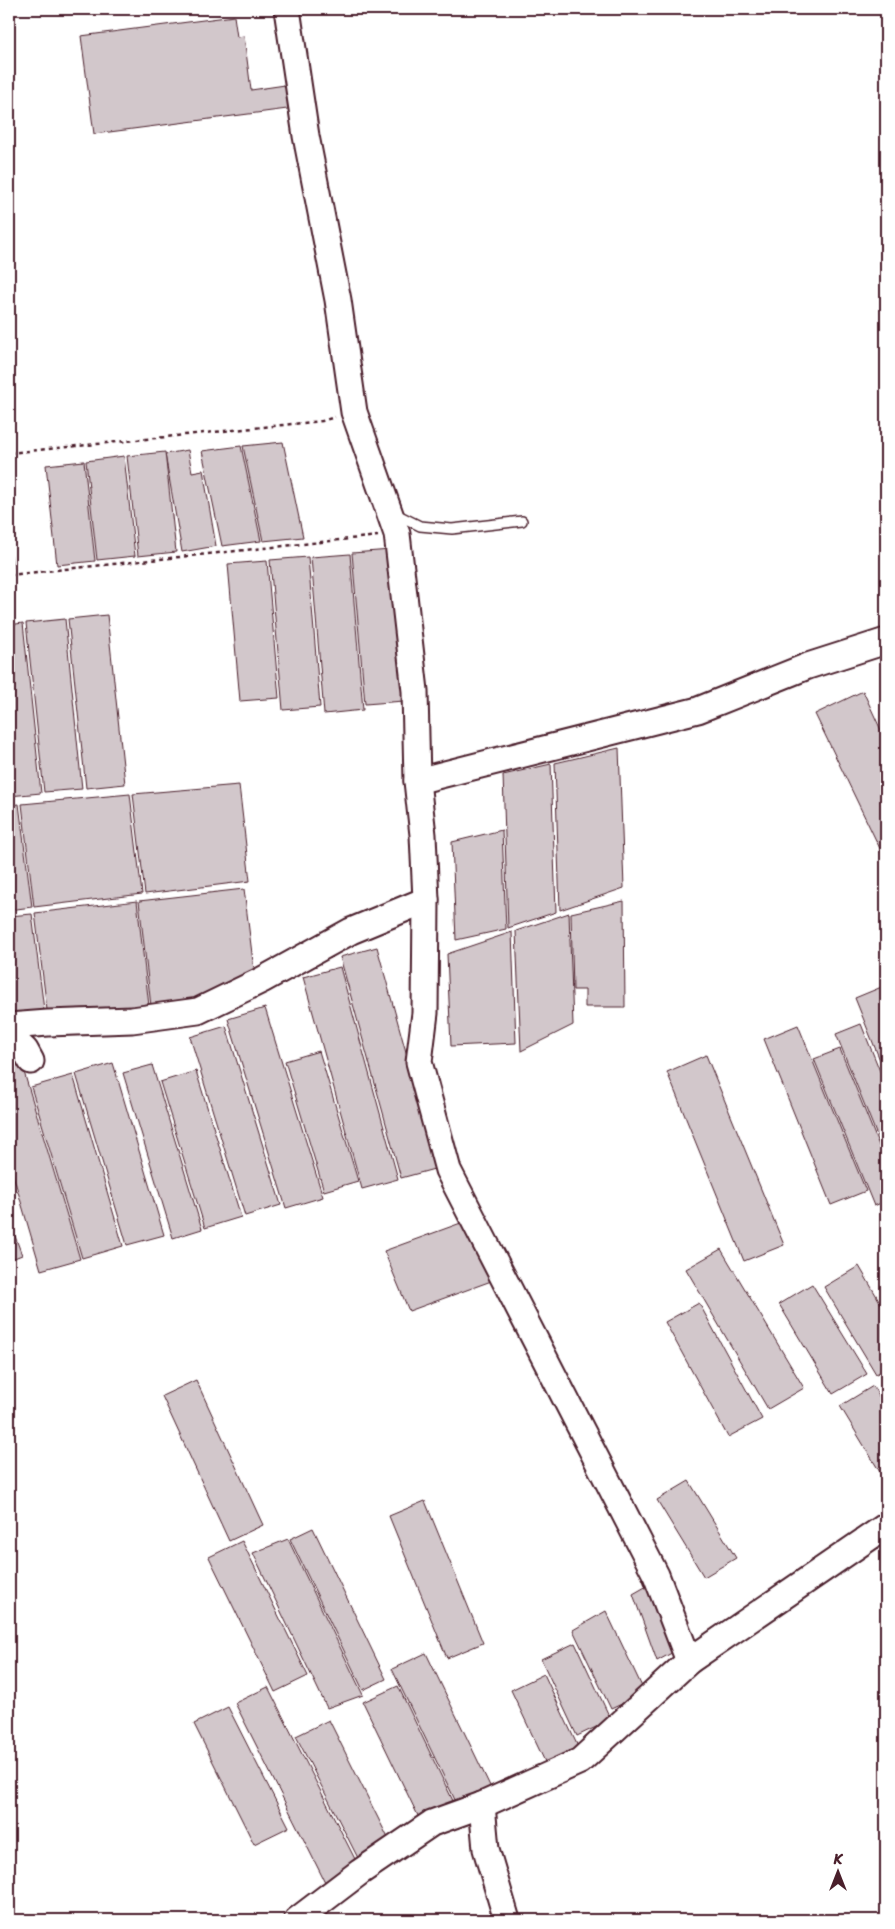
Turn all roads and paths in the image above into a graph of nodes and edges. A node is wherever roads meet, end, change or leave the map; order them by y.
1 (287, 9) edge
2 (354, 412) junction
3 (9, 453) edge
4 (390, 511) junction
5 (522, 521) dead end
6 (397, 534) junction
7 (9, 575) edge
8 (886, 640) edge
9 (417, 781) junction
10 (426, 900) junction
11 (9, 1026) edge
12 (9, 1035) edge
13 (31, 1061) dead end
14 (886, 1526) edge
15 (689, 1661) junction
16 (482, 1805) junction
17 (297, 1920) edge
18 (507, 1920) edge

1 - 2 street
2 - 3 path
2 - 4 street
4 - 5 lane
4 - 6 street
6 - 7 path
6 - 9 street
8 - 9 street
9 - 10 street
10 - 11 street
10 - 15 street
12 - 13 street
14 - 15 street
15 - 16 street
16 - 17 street
16 - 18 street

